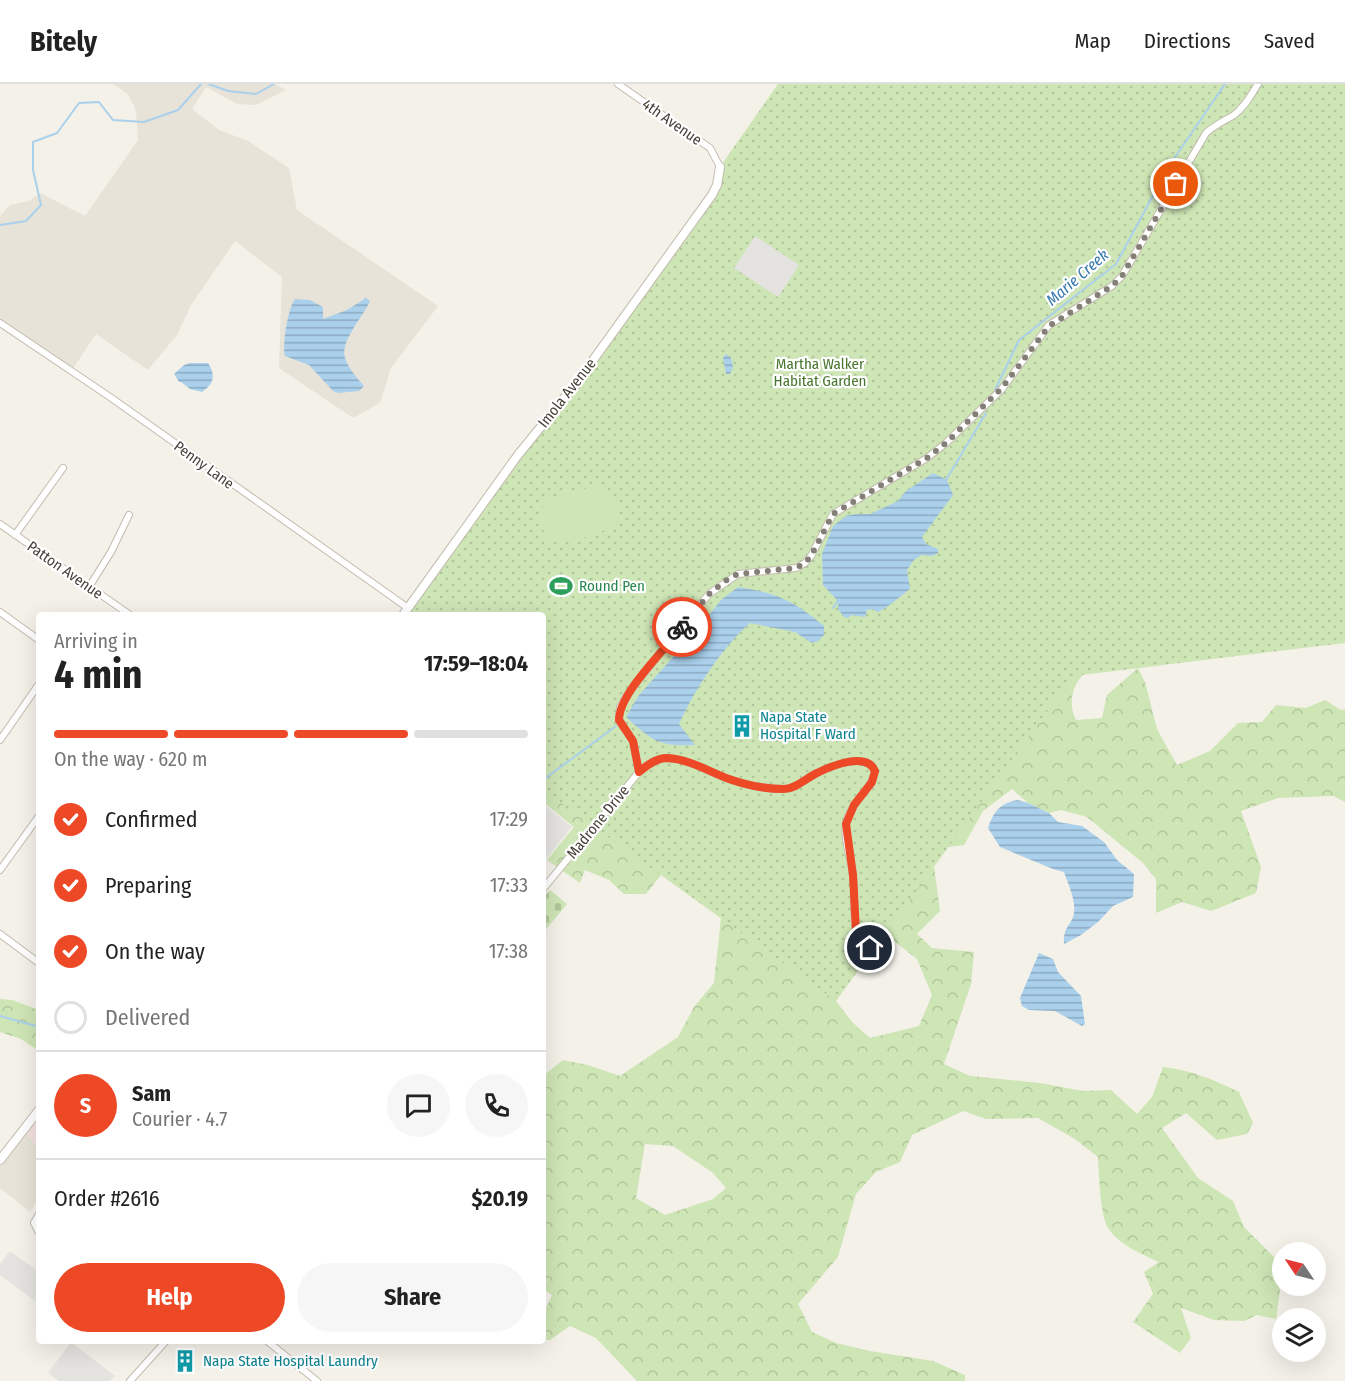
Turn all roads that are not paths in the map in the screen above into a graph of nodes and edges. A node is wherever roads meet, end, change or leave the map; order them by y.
1 (618, 84) edge
2 (1258, 84) edge
3 (720, 167) joint
4 (0, 323) edge
5 (63, 468) dead end
6 (129, 515) dead end
7 (0, 524) edge
8 (15, 535) junction
9 (89, 586) junction
10 (0, 612) edge
11 (126, 612) edge
12 (406, 612) edge
13 (36, 638) edge
14 (36, 688) edge
15 (0, 740) edge
16 (639, 772) junction
17 (36, 820) edge
18 (0, 870) edge
19 (546, 886) edge
20 (0, 934) edge
21 (870, 948) dead end
22 (36, 961) edge
23 (36, 1114) edge
24 (0, 1160) edge
25 (163, 1344) edge
26 (271, 1344) edge
27 (130, 1381) edge
28 (317, 1381) edge

1 - 3 street, 4th Avenue
2 - 16 street, Madrone Drive
3 - 12 street, Imola Avenue
4 - 12 street, Penny Lane
5 - 8 street
6 - 9 street
7 - 8 street, Patton Avenue
8 - 9 street, Patton Avenue
9 - 11 street, Patton Avenue
10 - 13 street
14 - 15 street
16 - 19 street, Madrone Drive
16 - 21 street
17 - 18 street
20 - 22 street
23 - 24 street
25 - 27 street
26 - 28 street

